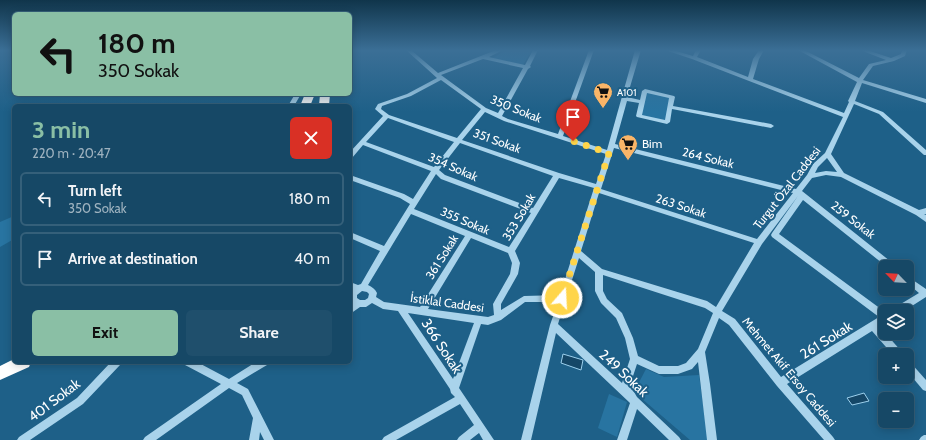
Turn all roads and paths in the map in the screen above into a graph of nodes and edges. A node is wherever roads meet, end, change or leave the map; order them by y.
1 (433, 71) edge
2 (451, 71) edge
3 (526, 71) edge
4 (584, 71) edge
5 (633, 71) edge
6 (727, 71) edge
7 (753, 71) edge
8 (840, 71) edge
9 (867, 71) edge
10 (439, 76) junction
11 (750, 79) junction
12 (860, 81) junction
13 (626, 99) junction
14 (851, 101) junction
15 (926, 101) edge
16 (642, 102) junction
17 (670, 107) junction
18 (484, 109) junction
19 (387, 116) junction
20 (499, 116) junction
21 (846, 116) junction
22 (770, 126) dead end
23 (560, 137) junction
24 (460, 140) junction
25 (363, 143) junction
26 (612, 145) junction
27 (609, 153) junction
28 (926, 153) edge
29 (352, 154) edge
30 (828, 154) junction
31 (435, 170) junction
32 (557, 175) junction
33 (842, 175) junction
34 (810, 176) junction
35 (352, 178) edge
36 (598, 188) junction
37 (800, 194) junction
38 (414, 203) junction
39 (411, 211) junction
40 (534, 211) junction
41 (926, 211) edge
42 (918, 213) junction
43 (926, 219) edge
44 (469, 235) junction
45 (352, 236) edge
46 (758, 242) junction
47 (385, 250) junction
48 (511, 251) junction
49 (578, 252) junction
50 (883, 260) edge
51 (599, 271) junction
52 (914, 284) edge
53 (352, 286) edge
54 (361, 288) junction
55 (926, 293) edge
56 (562, 298) junction
57 (372, 299) junction
58 (358, 304) junction
59 (908, 304) edge
60 (352, 308) edge
61 (400, 308) junction
62 (422, 311) junction
63 (717, 312) junction
64 (878, 313) edge
65 (498, 317) junction
66 (479, 320) junction
67 (878, 323) edge
68 (554, 325) junction
69 (873, 326) junction
70 (893, 348) edge
71 (701, 352) junction
72 (634, 359) junction
73 (20, 364) edge
74 (115, 364) edge
75 (192, 364) edge
76 (261, 364) edge
77 (914, 372) edge
78 (0, 373) edge
79 (780, 383) junction
80 (228, 384) junction
81 (926, 386) edge
82 (454, 390) junction
83 (460, 399) junction
84 (635, 402) junction
85 (258, 418) junction
86 (479, 426) junction
87 (22, 440) edge
88 (148, 440) edge
89 (254, 440) edge
90 (270, 440) edge
91 (387, 440) edge
92 (462, 440) edge
93 (489, 440) edge
94 (526, 440) edge
95 (622, 440) edge
96 (676, 440) edge
97 (712, 440) edge
98 (830, 440) edge

1 - 10 street, 350 Sokak
2 - 10 street
3 - 20 street
4 - 23 street
5 - 13 street
6 - 11 street
7 - 11 street
8 - 12 street
9 - 12 street, Turgut Özal Caddesi
10 - 18 street, 350 Sokak
10 - 19 street
11 - 21 street
12 - 14 street, Turgut Özal Caddesi
12 - 15 street
13 - 16 street
13 - 26 street
14 - 21 street, Turgut Özal Caddesi
14 - 28 street
16 - 17 street
16 - 17 street
17 - 22 street
18 - 20 street, 350 Sokak
18 - 24 street
19 - 24 street, 351 Sokak
19 - 25 street
20 - 23 street, 350 Sokak
21 - 30 street, Turgut Özal Caddesi
23 - 27 street, 350 Sokak
24 - 31 street
24 - 32 street, 351 Sokak
25 - 29 street
25 - 31 street, 354 Sokak
26 - 27 street
26 - 37 street, 264 Sokak
27 - 36 street
30 - 33 street
30 - 34 street, Turgut Özal Caddesi
31 - 38 street
31 - 40 street, 354 Sokak
32 - 36 street, 351 Sokak
32 - 40 street, 353 Sokak
33 - 34 street
33 - 42 street
34 - 37 street, Turgut Özal Caddesi
35 - 38 street
36 - 46 street, 263 Sokak
36 - 49 street
37 - 46 street, Turgut Özal Caddesi
37 - 50 street, 259 Sokak
37 - 64 street
38 - 39 street
39 - 44 street, 355 Sokak
39 - 47 street
40 - 48 street, 353 Sokak
41 - 42 street
42 - 43 street
44 - 48 street, 355 Sokak
44 - 62 street, 361 Sokak
45 - 47 street
46 - 63 street, Turgut Özal Caddesi
47 - 54 street
48 - 65 street, 353 Sokak
49 - 51 street, Mehmet Akif Ersoy Caddesi
49 - 56 street
51 - 63 street, Mehmet Akif Ersoy Caddesi
51 - 72 street
52 - 55 street
53 - 54 street
54 - 57 street
54 - 58 street
55 - 59 street
56 - 65 street, İstiklal Caddesi
56 - 68 street
57 - 58 street
57 - 61 street, İstiklal Caddesi
58 - 60 street
61 - 62 street, İstiklal Caddesi
61 - 82 street, 366 Sokak
62 - 66 street, İstiklal Caddesi
63 - 71 street, Turgut Özal Caddesi
63 - 79 street, Mehmet Akif Ersoy Caddesi
65 - 66 street, İstiklal Caddesi
66 - 82 street
67 - 69 street, 261 Sokak
68 - 84 street, 249 Sokak
68 - 94 street
69 - 70 street
69 - 79 street, 261 Sokak
71 - 72 street
71 - 97 street
72 - 84 street
73 - 78 highway
74 - 87 street, 401 Sokak
75 - 80 street
76 - 80 street
77 - 81 street
79 - 98 street, Mehmet Akif Ersoy Caddesi
80 - 85 street
80 - 88 street
82 - 83 street, 366 Sokak
83 - 86 street, 366 Sokak
83 - 91 street
84 - 95 street
84 - 96 street, 249 Sokak
85 - 89 street
85 - 90 street
86 - 92 street
86 - 93 street, 366 Sokak

